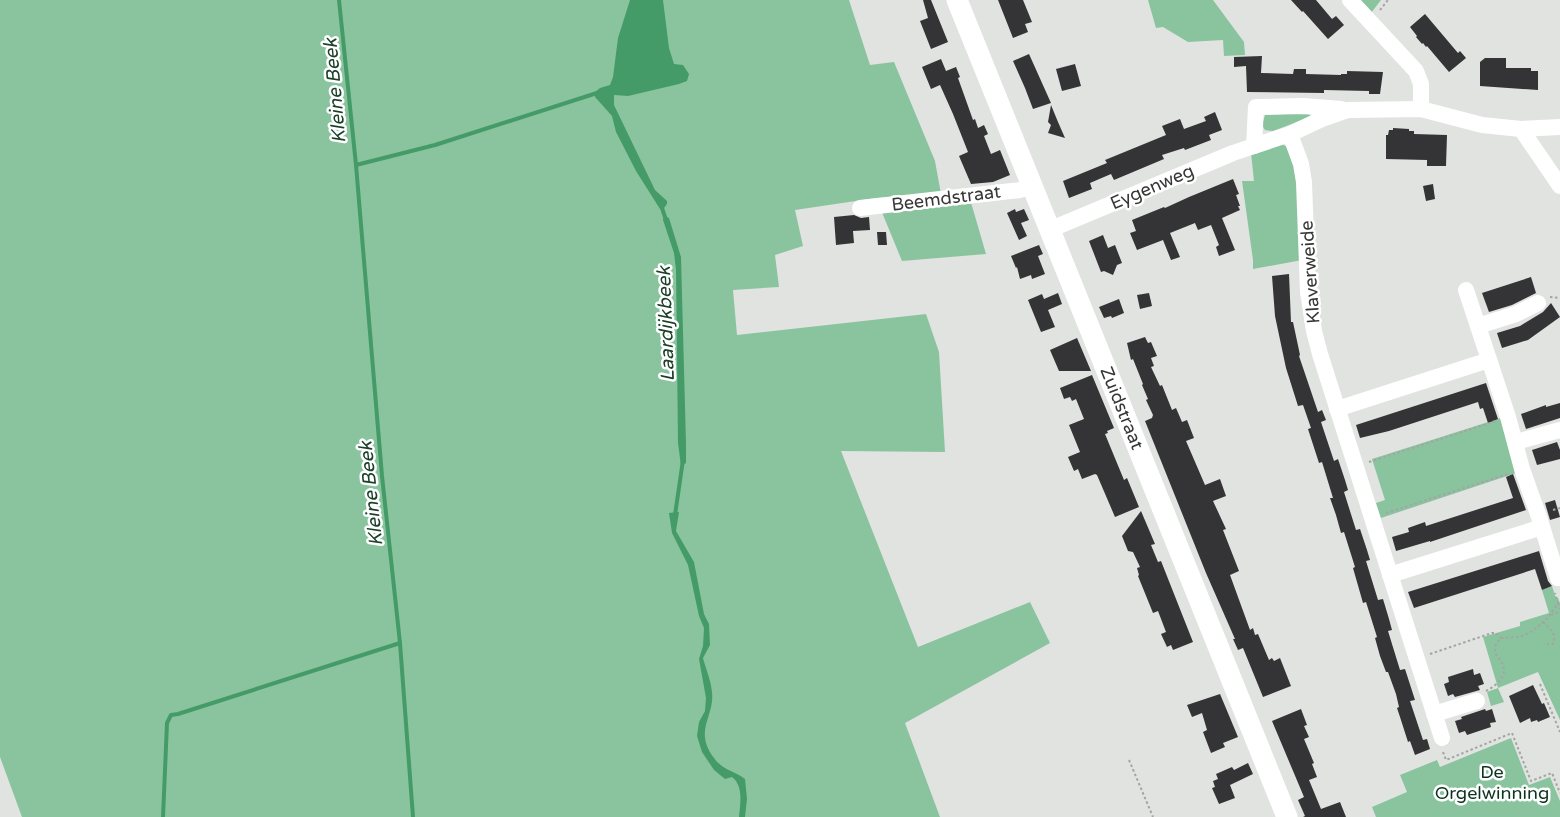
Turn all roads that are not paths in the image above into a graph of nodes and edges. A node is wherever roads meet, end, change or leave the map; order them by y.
1 (957, 0) edge
2 (1350, 0) edge
3 (1421, 109) junction
4 (1348, 110) junction
5 (1560, 127) edge
6 (1521, 129) junction
7 (1290, 134) junction
8 (1254, 146) junction
9 (1032, 186) junction
10 (1560, 186) edge
11 (860, 208) dead end
12 (1049, 230) junction
13 (1466, 290) dead end
14 (1538, 303) dead end
15 (1478, 326) junction
16 (1489, 360) junction
17 (1337, 410) junction
18 (1560, 430) edge
19 (1516, 442) junction
20 (1542, 527) junction
21 (1390, 575) junction
22 (1559, 578) edge
23 (1477, 700) road end
24 (1434, 714) junction
25 (1442, 738) road end
26 (1287, 817) edge

1 - 9 main road, Zuidstraat
2 - 3 street
3 - 4 street, Eygenweg
3 - 6 street, Eygenweg
4 - 7 street, Eygenweg
4 - 8 street, Eygenweg
5 - 6 street, Eygenweg
6 - 10 street
7 - 8 street, Eygenweg
7 - 17 street, Klaverweide
8 - 12 street, Eygenweg
9 - 11 street, Beemdstraat
9 - 12 main road, Zuidstraat
12 - 26 main road, Zuidstraat
13 - 15 street
14 - 15 street
15 - 16 street
16 - 17 street
16 - 19 street
17 - 21 street, Klaverweide
18 - 19 street
19 - 20 street
20 - 21 street
20 - 22 street
21 - 24 street, Klaverweide
23 - 24 street
24 - 25 street, Klaverweide

